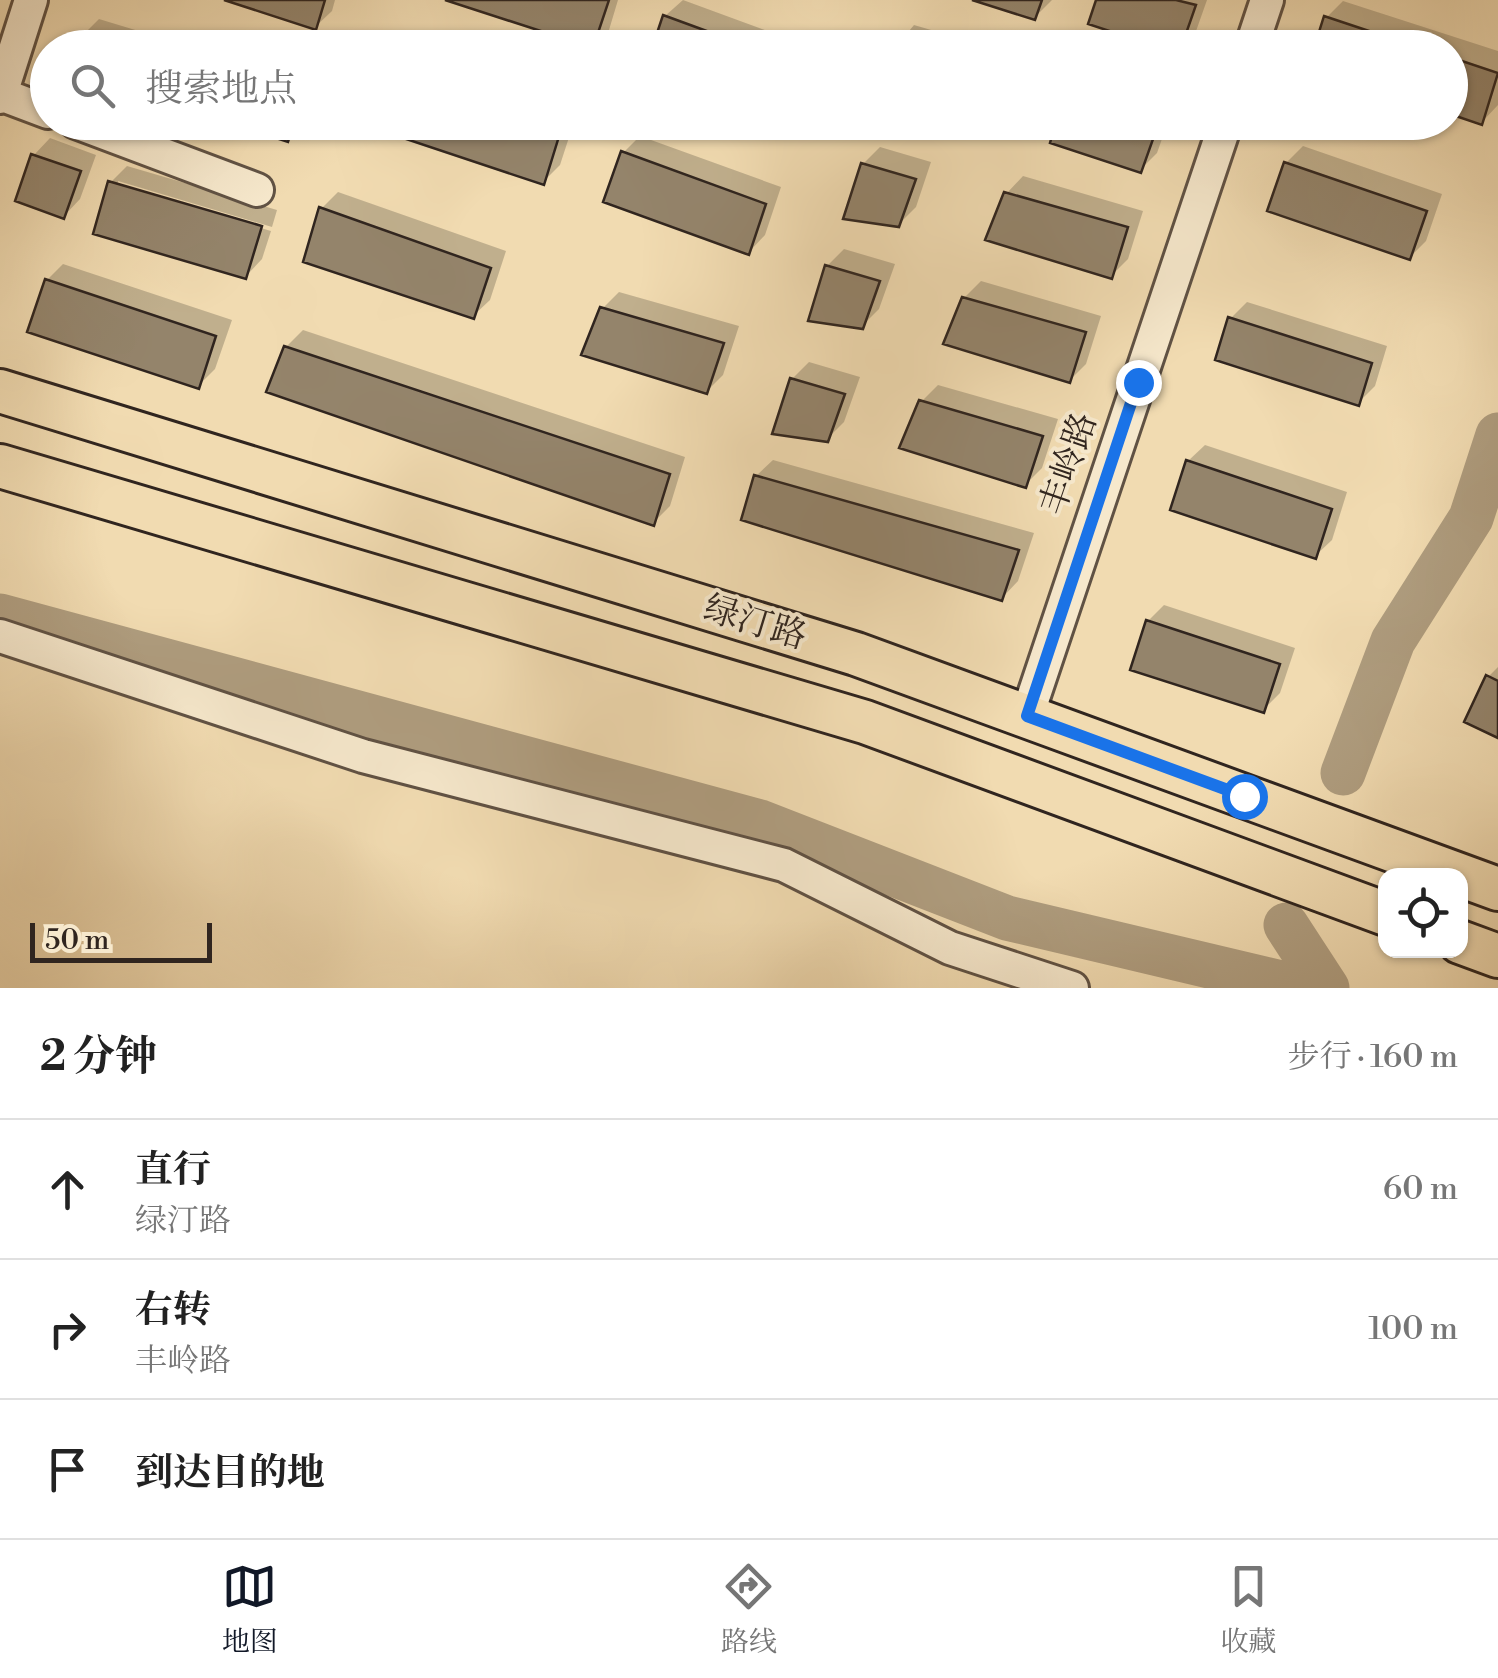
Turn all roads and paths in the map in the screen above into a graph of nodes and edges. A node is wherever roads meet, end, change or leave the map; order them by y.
1 (31, 0) edge
2 (1266, 0) edge
3 (1257, 30) edge
4 (0, 95) edge
5 (30, 106) edge
6 (124, 140) edge
7 (1220, 140) edge
8 (257, 190) dead end
9 (0, 391) edge
10 (0, 466) edge
11 (0, 636) edge
12 (1027, 716) junction
13 (1498, 889) edge
14 (1378, 911) edge
15 (1468, 945) edge
16 (1498, 956) edge
17 (1072, 988) edge

1 - 4 street
2 - 3 street
4 - 5 street
6 - 8 street
7 - 12 street, 丰岭路
9 - 12 main road, 绿汀路
10 - 14 main road, 绿汀路
11 - 17 street
12 - 13 main road, 绿汀路
15 - 16 main road

